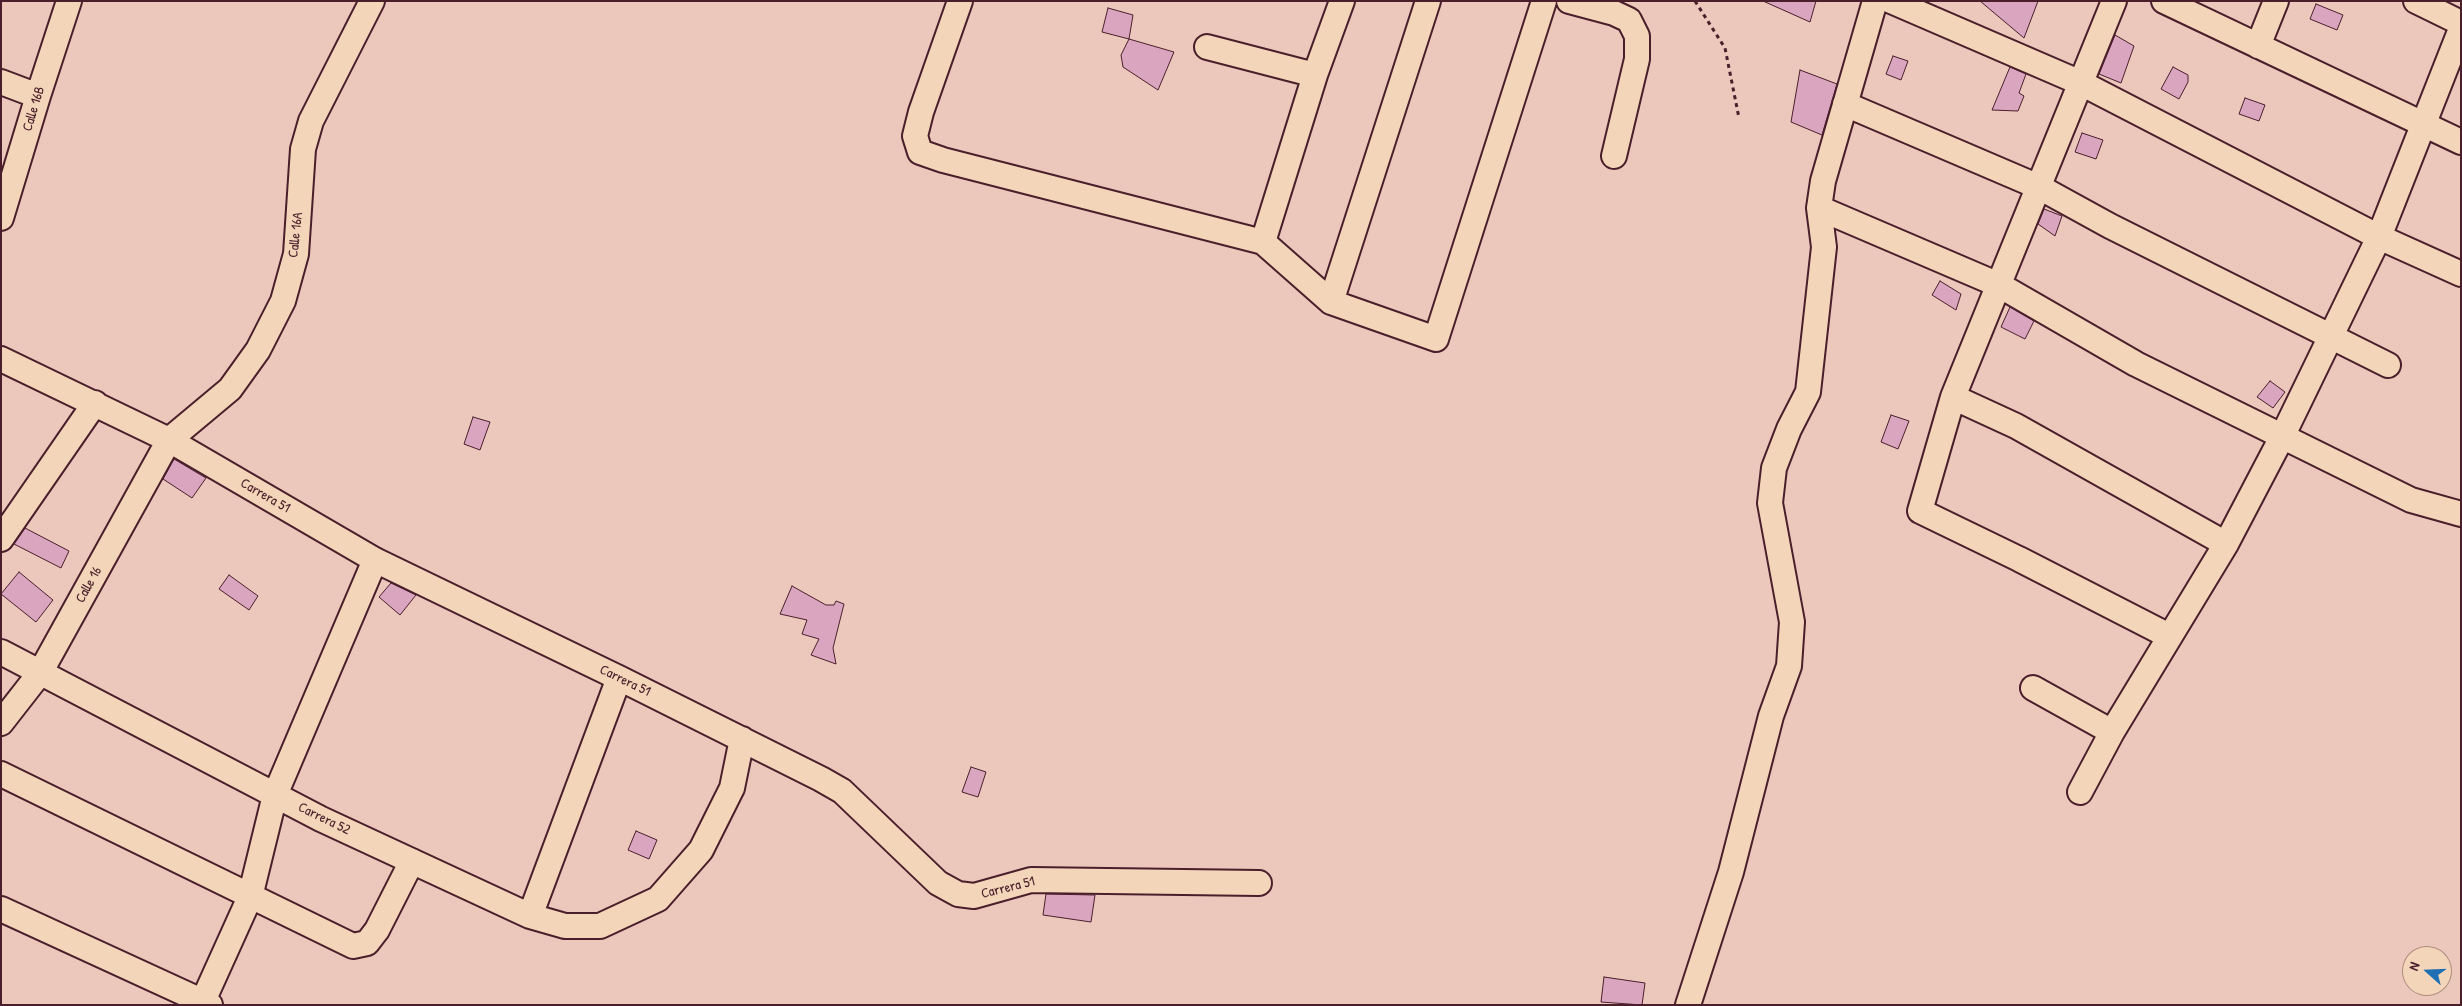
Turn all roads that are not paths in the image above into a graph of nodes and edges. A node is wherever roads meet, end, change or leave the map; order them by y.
1 (69, 1) edge
2 (372, 1) edge
3 (960, 1) edge
4 (1342, 1) edge
5 (1428, 1) edge
6 (1544, 1) edge
7 (1569, 1) edge
8 (1875, 1) edge
9 (1892, 1) edge
10 (2114, 1) edge
11 (2164, 1) edge
12 (2276, 1) edge
13 (2416, 1) edge
14 (2461, 23) edge
15 (2461, 29) edge
16 (2258, 46) junction
17 (1208, 47) dead end
18 (1315, 75) junction
19 (1, 82) edge
20 (2081, 83) junction
21 (38, 96) junction
22 (1845, 104) junction
23 (2423, 125) junction
24 (2461, 142) edge
25 (1614, 156) dead end
26 (2039, 187) junction
27 (1819, 208) junction
28 (1, 218) edge
29 (2379, 237) junction
30 (1263, 242) junction
31 (2461, 274) edge
32 (1999, 285) junction
33 (1331, 302) junction
34 (2331, 338) junction
35 (1, 359) edge
36 (2388, 365) dead end
37 (1953, 397) junction
38 (95, 403) junction
39 (2282, 437) junction
40 (169, 440) junction
41 (2461, 514) edge
42 (1, 539) edge
43 (2226, 544) junction
44 (375, 560) junction
45 (2170, 636) junction
46 (1, 652) edge
47 (40, 673) junction
48 (619, 678) junction
49 (2033, 688) dead end
50 (1, 723) edge
51 (2112, 732) junction
52 (742, 739) junction
53 (1, 774) edge
54 (2080, 792) dead end
55 (275, 795) junction
56 (412, 861) junction
57 (1259, 883) dead end
58 (250, 896) junction
59 (1, 909) edge
60 (530, 916) junction
61 (206, 1003) edge
62 (1688, 1005) edge

1 - 21 street, Calle 16B
2 - 40 street, Calle 16A
3 - 30 street
4 - 18 street
5 - 33 street
6 - 33 street
7 - 25 street
8 - 22 street
9 - 20 street
10 - 20 street
11 - 16 street
12 - 16 street
13 - 14 street
15 - 23 street
16 - 23 street
17 - 18 street
18 - 30 street
19 - 21 street
20 - 26 street
20 - 29 street
21 - 28 street, Calle 16B
22 - 26 street
22 - 27 street
23 - 24 street
23 - 29 street
26 - 32 street
26 - 34 street
27 - 32 street
27 - 62 street
29 - 31 street
29 - 34 street
30 - 33 street
32 - 37 street
32 - 39 street
34 - 36 street
34 - 39 street
35 - 38 street, Carrera 51
37 - 43 street
37 - 45 street
38 - 40 street, Carrera 51
38 - 42 street
39 - 41 street
39 - 43 street
40 - 44 street, Carrera 51
40 - 47 street, Calle 16
43 - 45 street
44 - 48 street, Carrera 51
44 - 55 street
45 - 51 street
46 - 47 street, Carrera 52
47 - 50 street, Calle 16
47 - 55 street, Carrera 52
48 - 52 street, Carrera 51
48 - 60 street
49 - 51 street
51 - 54 street
52 - 57 street, Carrera 51
52 - 60 street, Carrera 52
53 - 58 street
55 - 56 street, Carrera 52
55 - 58 street
56 - 58 street
56 - 60 street, Carrera 52
58 - 61 street
59 - 61 street

